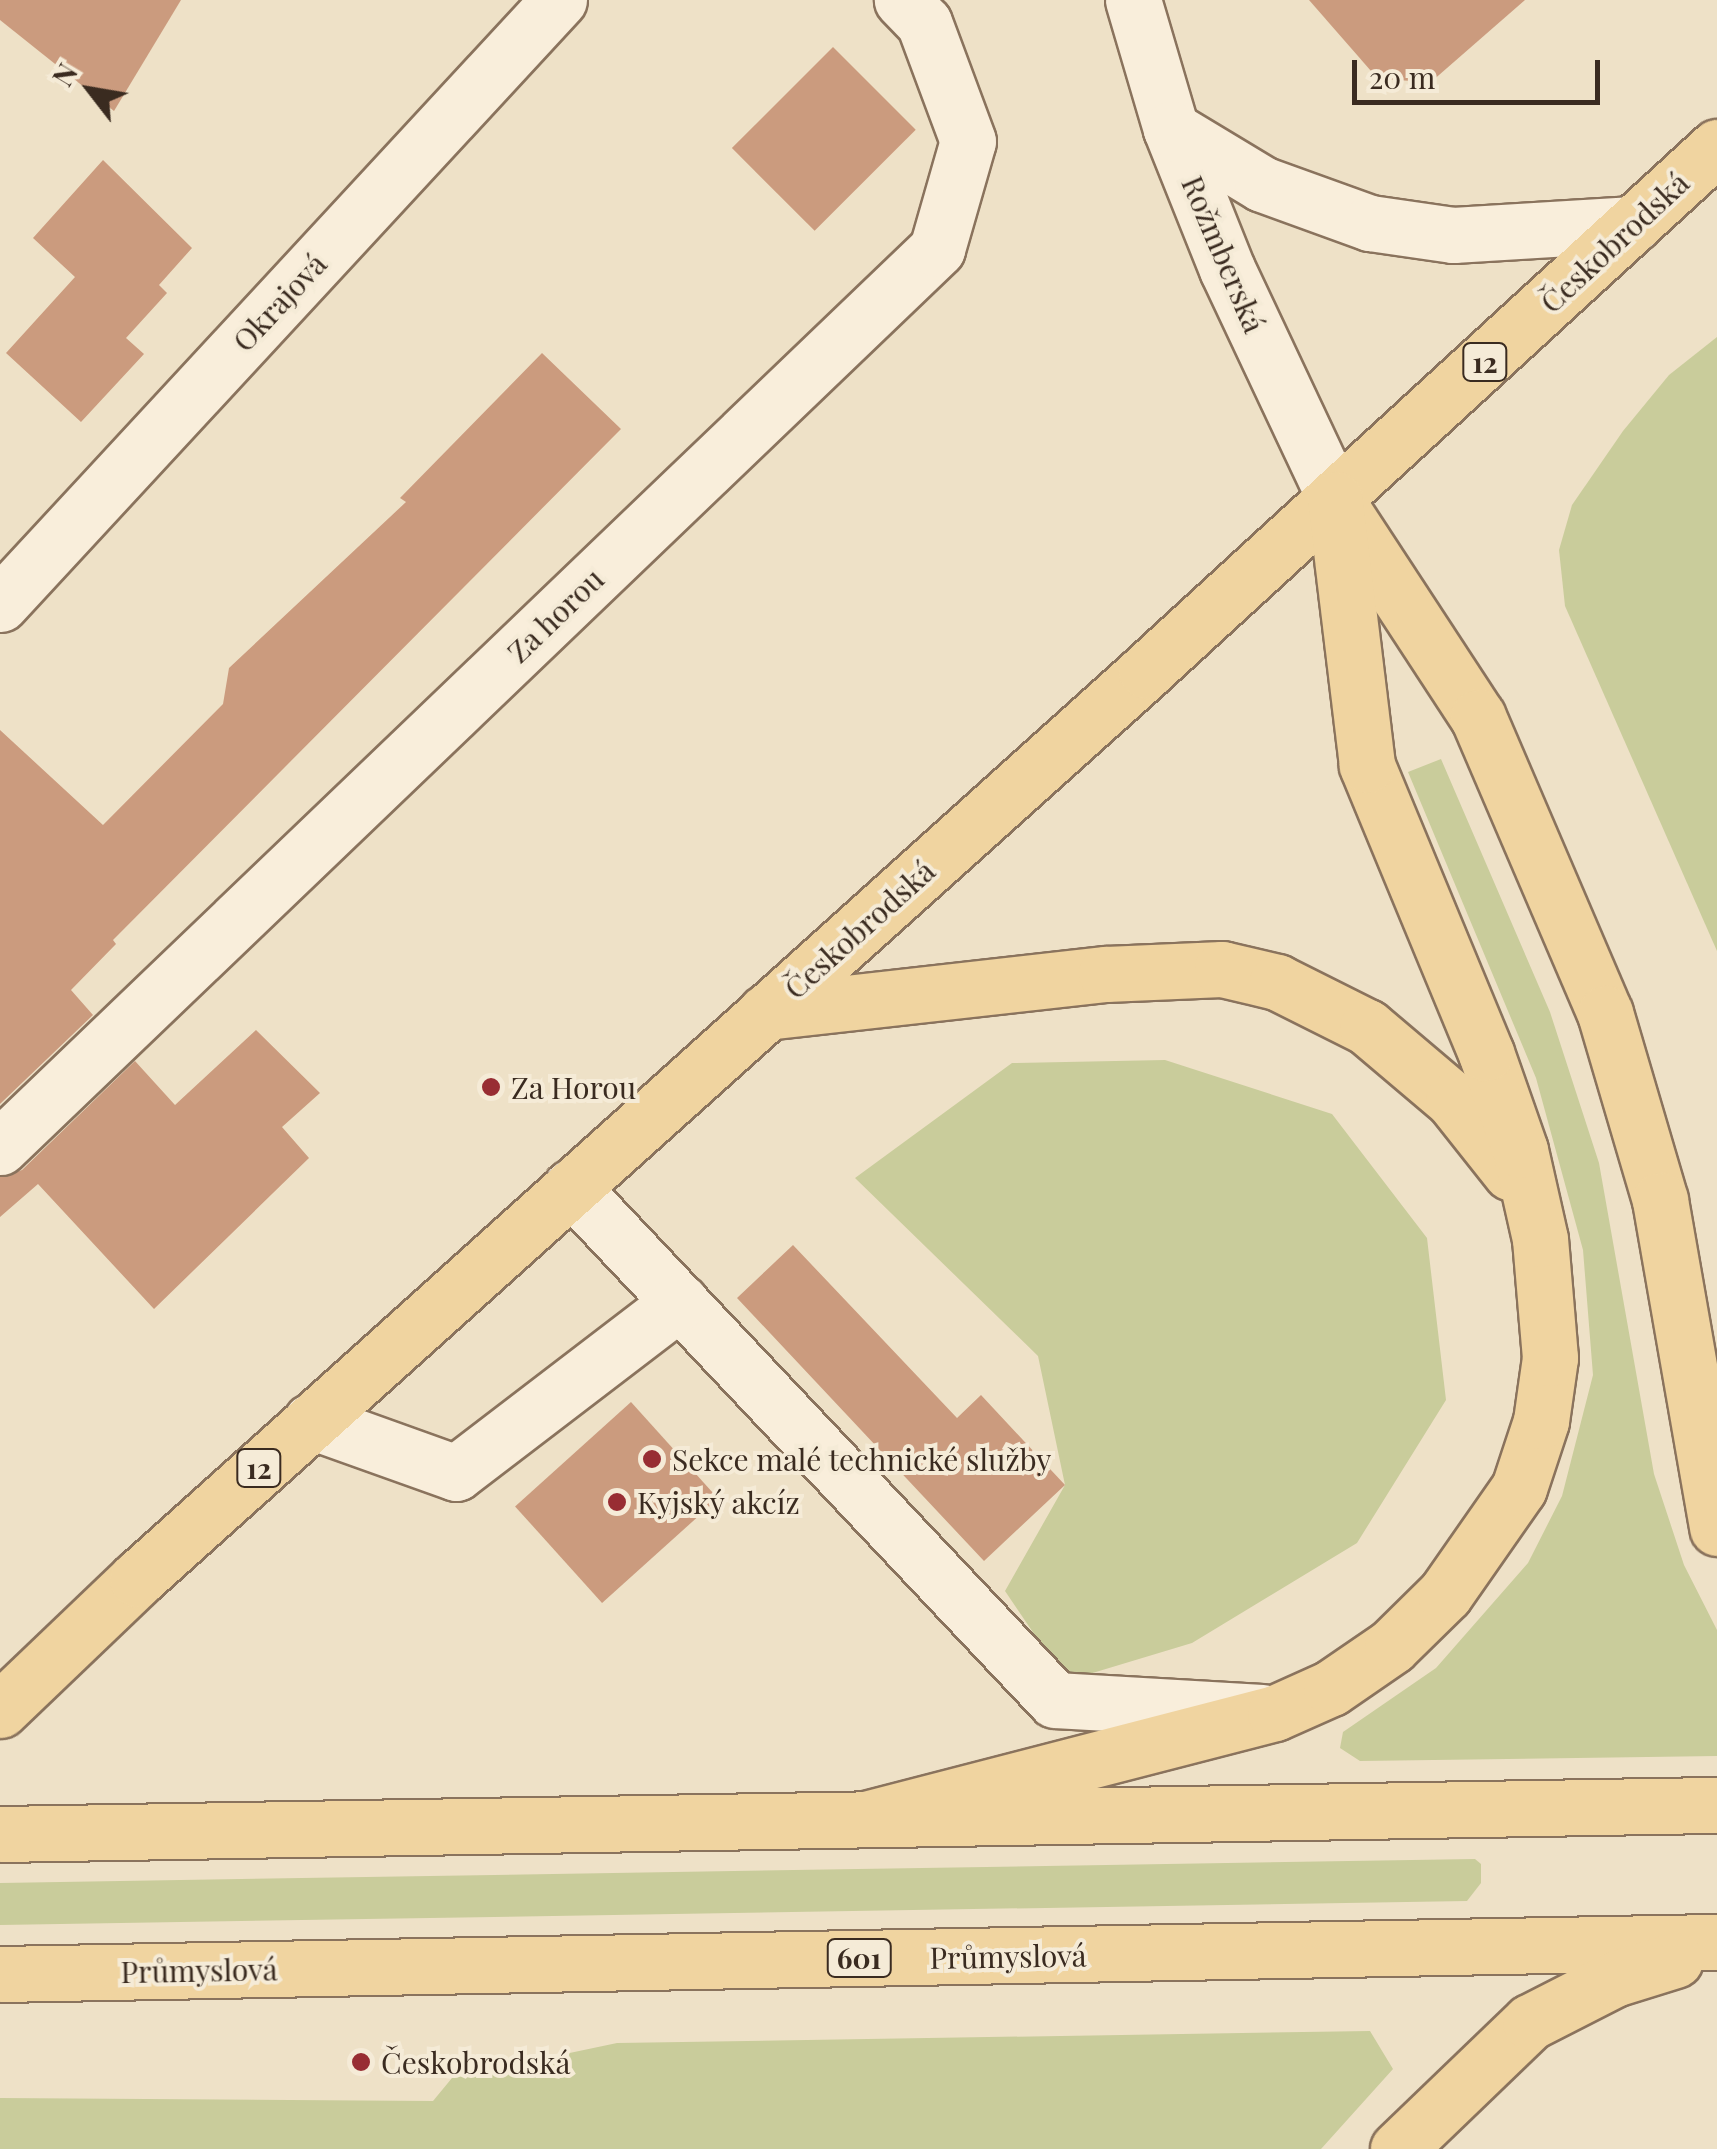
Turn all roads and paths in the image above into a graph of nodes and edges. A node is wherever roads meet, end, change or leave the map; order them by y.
1 (559, 0) edge
2 (1133, 0) edge
3 (913, 12) edge
4 (1171, 128) junction
5 (1717, 146) edge
6 (1634, 224) junction
7 (1336, 499) junction
8 (0, 604) edge
9 (766, 1012) junction
10 (0, 1146) edge
11 (572, 1188) junction
12 (1540, 1240) junction
13 (680, 1302) junction
14 (311, 1421) junction
15 (1717, 1528) edge
16 (0, 1710) edge
17 (1275, 1713) junction
18 (1717, 1805) edge
19 (869, 1818) junction
20 (0, 1834) edge
21 (1717, 1942) edge
22 (1717, 1952) edge
23 (0, 1974) edge
24 (1398, 2149) edge

1 - 8 street, Okrajová
2 - 4 street, Rožmberská
3 - 10 street, Za horou
4 - 6 street
4 - 7 street, Rožmberská
5 - 6 main road, Českobrodská / 12
6 - 7 main road, Českobrodská / 12
7 - 9 main road, Českobrodská / 12
7 - 12 main road
7 - 15 main road
9 - 11 main road, Českobrodská / 12
9 - 12 main road
11 - 13 street
11 - 14 main road, Českobrodská / 12
12 - 17 main road
13 - 14 street
13 - 17 street
14 - 16 main road, Českobrodská / 12
17 - 19 main road
18 - 19 main road
19 - 20 main road
21 - 23 main road, Průmyslová / 601
22 - 24 main road

